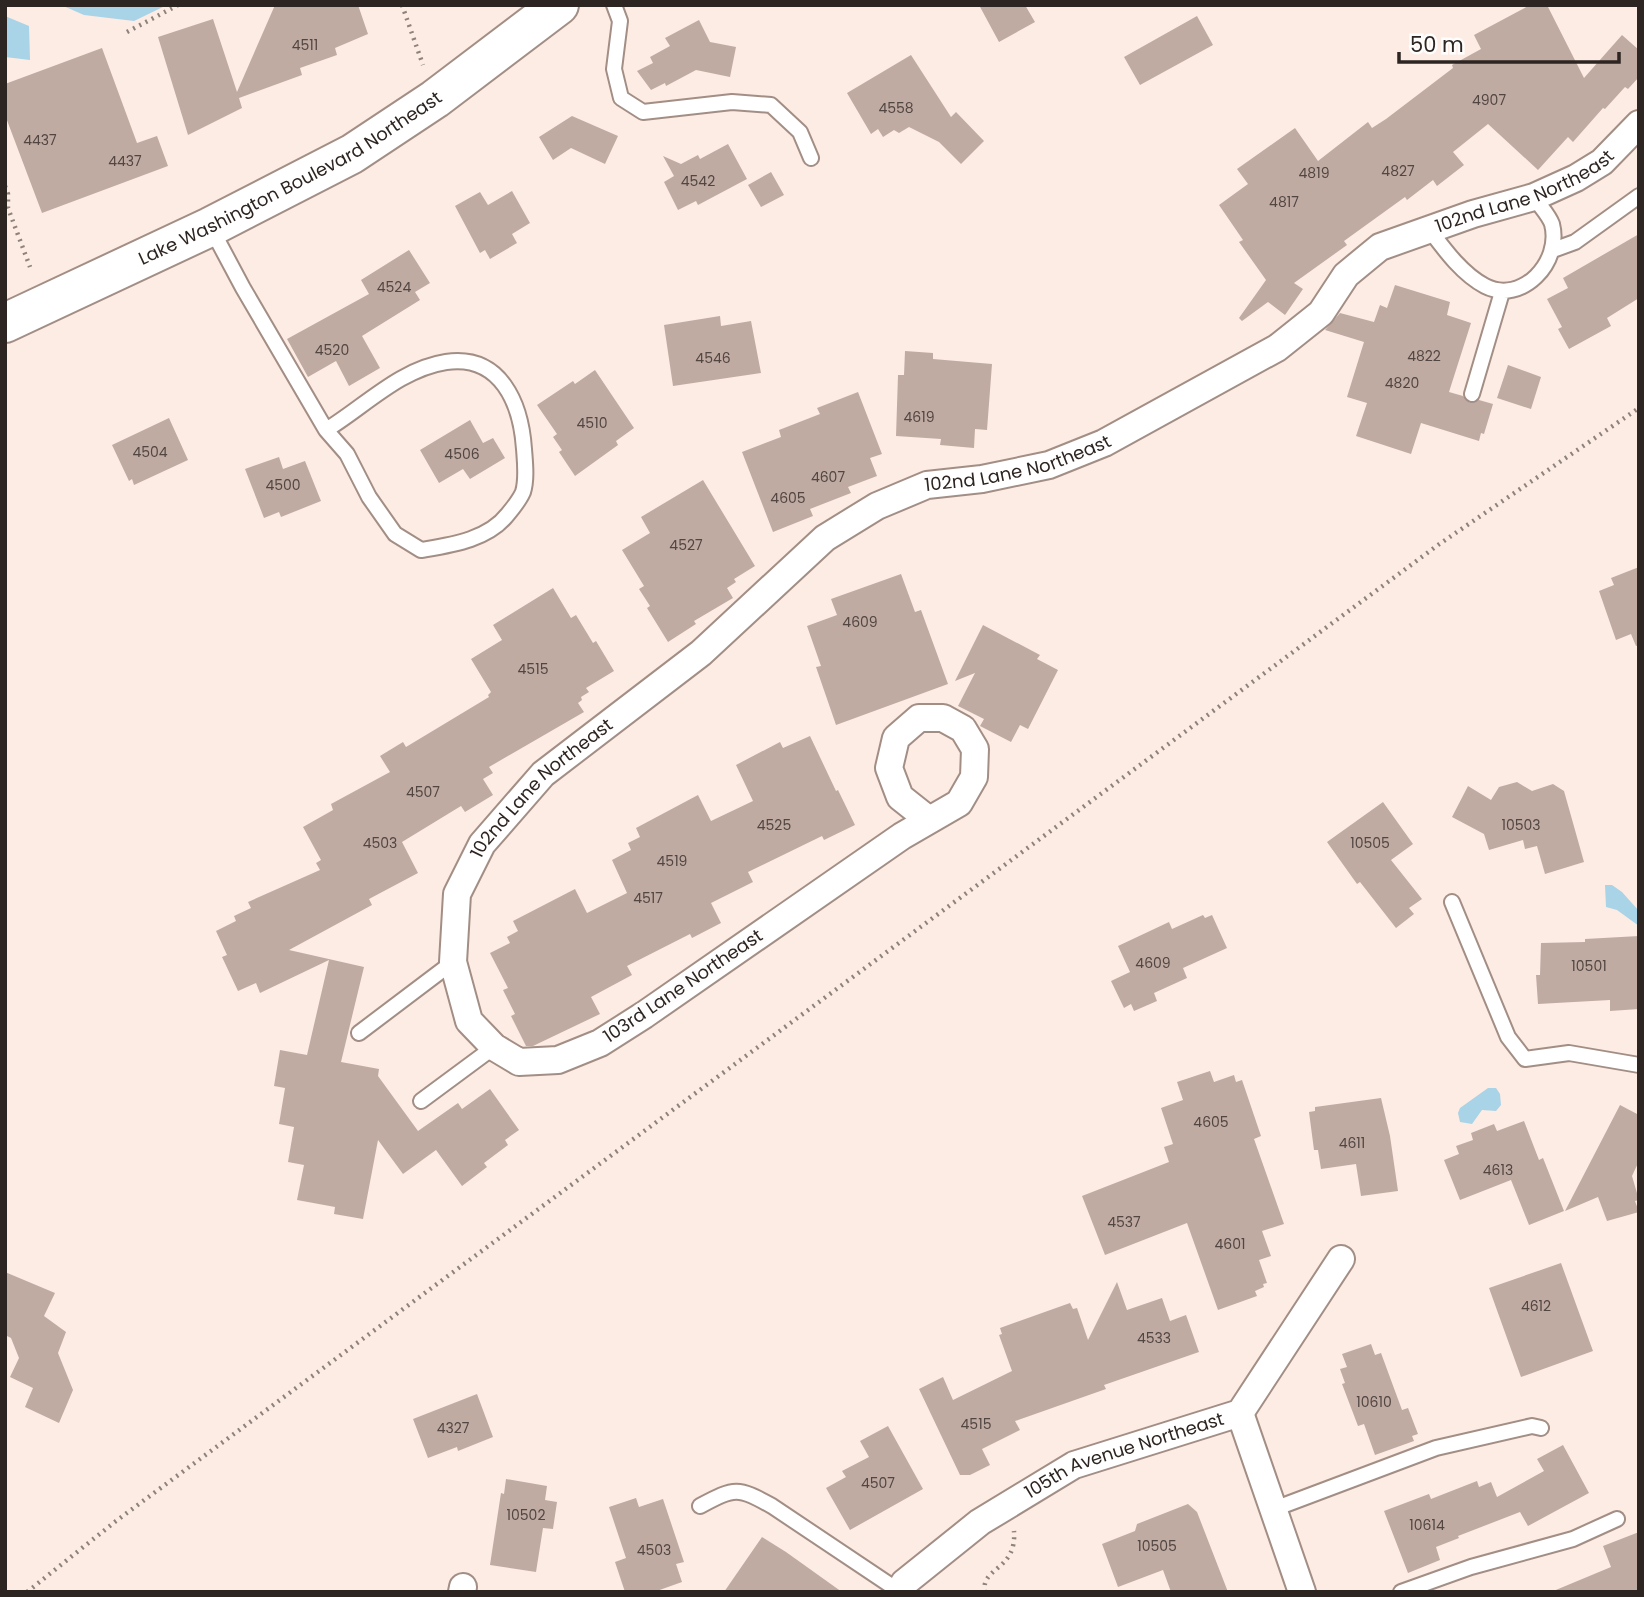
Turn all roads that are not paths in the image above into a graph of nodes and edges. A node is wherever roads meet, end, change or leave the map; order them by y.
1 (559, 5) edge
2 (614, 5) edge
3 (1639, 124) edge
4 (811, 158) dead end
5 (1639, 196) edge
6 (1534, 197) junction
7 (210, 227) junction
8 (1429, 229) junction
9 (1553, 250) junction
10 (1502, 292) junction
11 (5, 323) edge
12 (1472, 394) dead end
13 (326, 430) junction
14 (929, 820) dead end
15 (457, 894) joint
16 (1452, 902) dead end
17 (453, 962) junction
18 (359, 1032) dead end
19 (494, 1048) junction
20 (1639, 1065) edge
21 (421, 1101) dead end
22 (1340, 1259) dead end
23 (1240, 1413) junction
24 (1541, 1428) dead end
25 (700, 1506) dead end
26 (1274, 1509) junction
27 (1617, 1519) dead end
28 (899, 1591) edge
29 (1302, 1592) edge
30 (1401, 1592) edge

1 - 7 main road, Lake Washington Boulevard Northeast
2 - 4 lane
3 - 6 street, 102nd Lane Northeast
5 - 9 lane
6 - 8 street, 102nd Lane Northeast
6 - 9 lane
7 - 11 main road, Lake Washington Boulevard Northeast
7 - 13 lane
8 - 10 lane
8 - 15 street, 102nd Lane Northeast
9 - 10 lane
10 - 12 lane
13 - 13 lane
14 - 19 street, 103rd Lane Northeast
15 - 17 street, 103rd Lane Northeast
16 - 20 lane
17 - 18 lane
17 - 19 street, 103rd Lane Northeast
19 - 21 lane
22 - 23 street, 105th Avenue Northeast
23 - 26 street
23 - 28 street, 105th Avenue Northeast
24 - 26 lane
25 - 28 lane
26 - 29 street
27 - 30 lane

